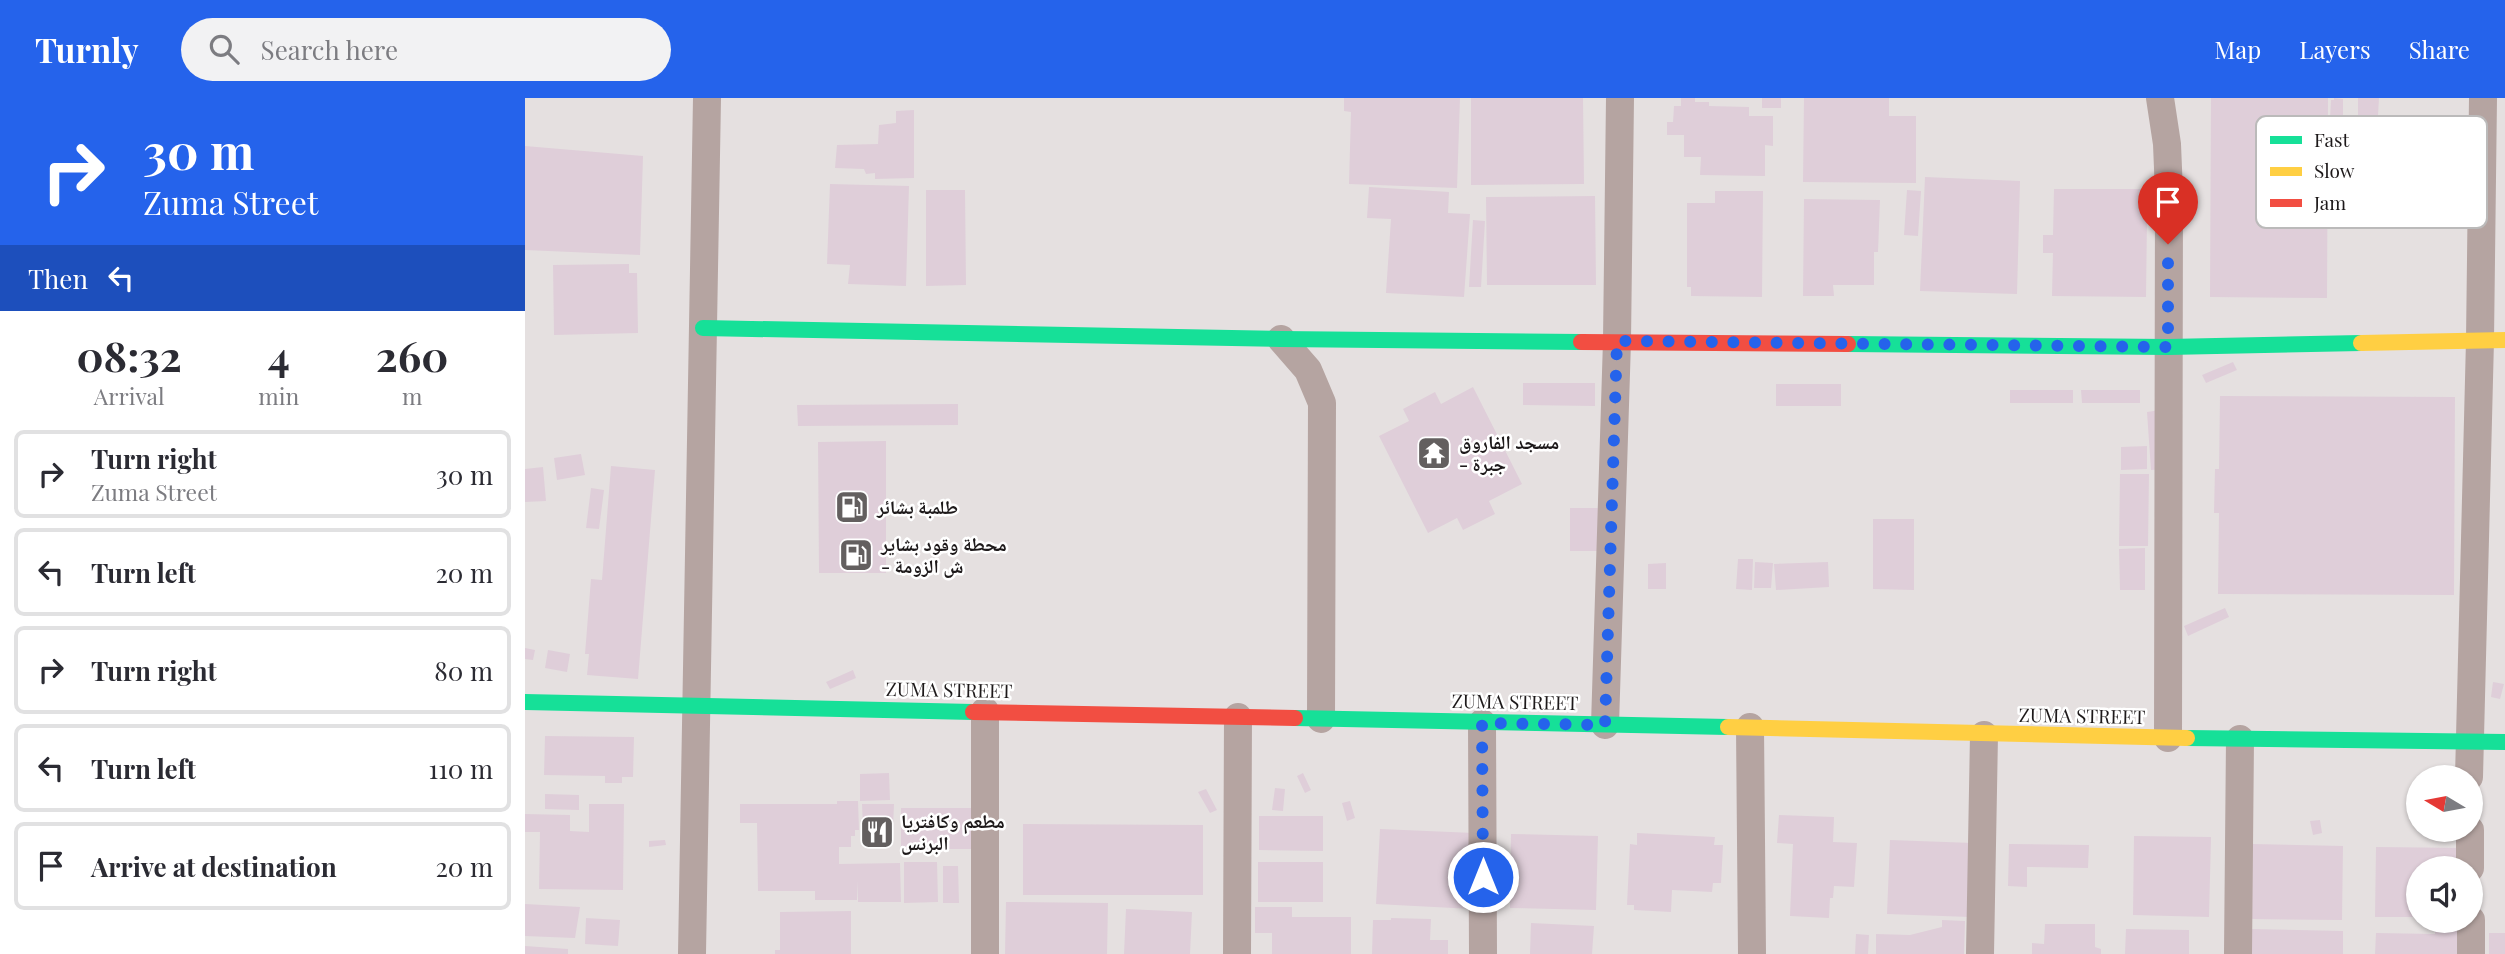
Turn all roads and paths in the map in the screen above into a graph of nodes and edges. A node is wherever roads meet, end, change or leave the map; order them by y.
1 (707, 98) edge
2 (1620, 98) edge
3 (2159, 98) edge
4 (2483, 98) edge
5 (2484, 116) edge
6 (2487, 195) edge
7 (703, 328) junction
8 (1281, 339) junction
9 (2493, 340) edge
10 (1617, 341) junction
11 (2168, 347) junction
12 (525, 702) edge
13 (697, 706) junction
14 (985, 711) junction
15 (1238, 717) junction
16 (1321, 719) junction
17 (1482, 723) junction
18 (1605, 725) junction
19 (1750, 727) junction
20 (1985, 735) junction
21 (2168, 738) junction
22 (2240, 740) junction
23 (2469, 742) junction
24 (2505, 742) edge
25 (2469, 765) edge
26 (2471, 933) edge
27 (692, 954) edge
28 (985, 954) edge
29 (1237, 954) edge
30 (1483, 954) edge
31 (1752, 954) edge
32 (1980, 954) edge
33 (2238, 954) edge
34 (2471, 954) edge

1 - 7 street
2 - 10 street
3 - 11 street
4 - 5 street
6 - 9 street
7 - 8 street
7 - 13 street
8 - 10 street
8 - 16 street
9 - 11 street
9 - 23 street
10 - 11 street
10 - 18 street
11 - 21 street
12 - 13 street, ZUMA STREET
13 - 14 street, ZUMA STREET
13 - 27 street
14 - 15 street, ZUMA STREET
14 - 28 street
15 - 16 street, ZUMA STREET
15 - 29 street
16 - 17 street, ZUMA STREET
17 - 18 street, ZUMA STREET
17 - 30 street
18 - 19 street, ZUMA STREET
19 - 20 street, ZUMA STREET
19 - 31 street
20 - 21 street, ZUMA STREET
20 - 32 street
21 - 22 street, ZUMA STREET
22 - 23 street, ZUMA STREET
22 - 33 street
23 - 24 street, ZUMA STREET
23 - 25 street
26 - 34 street

